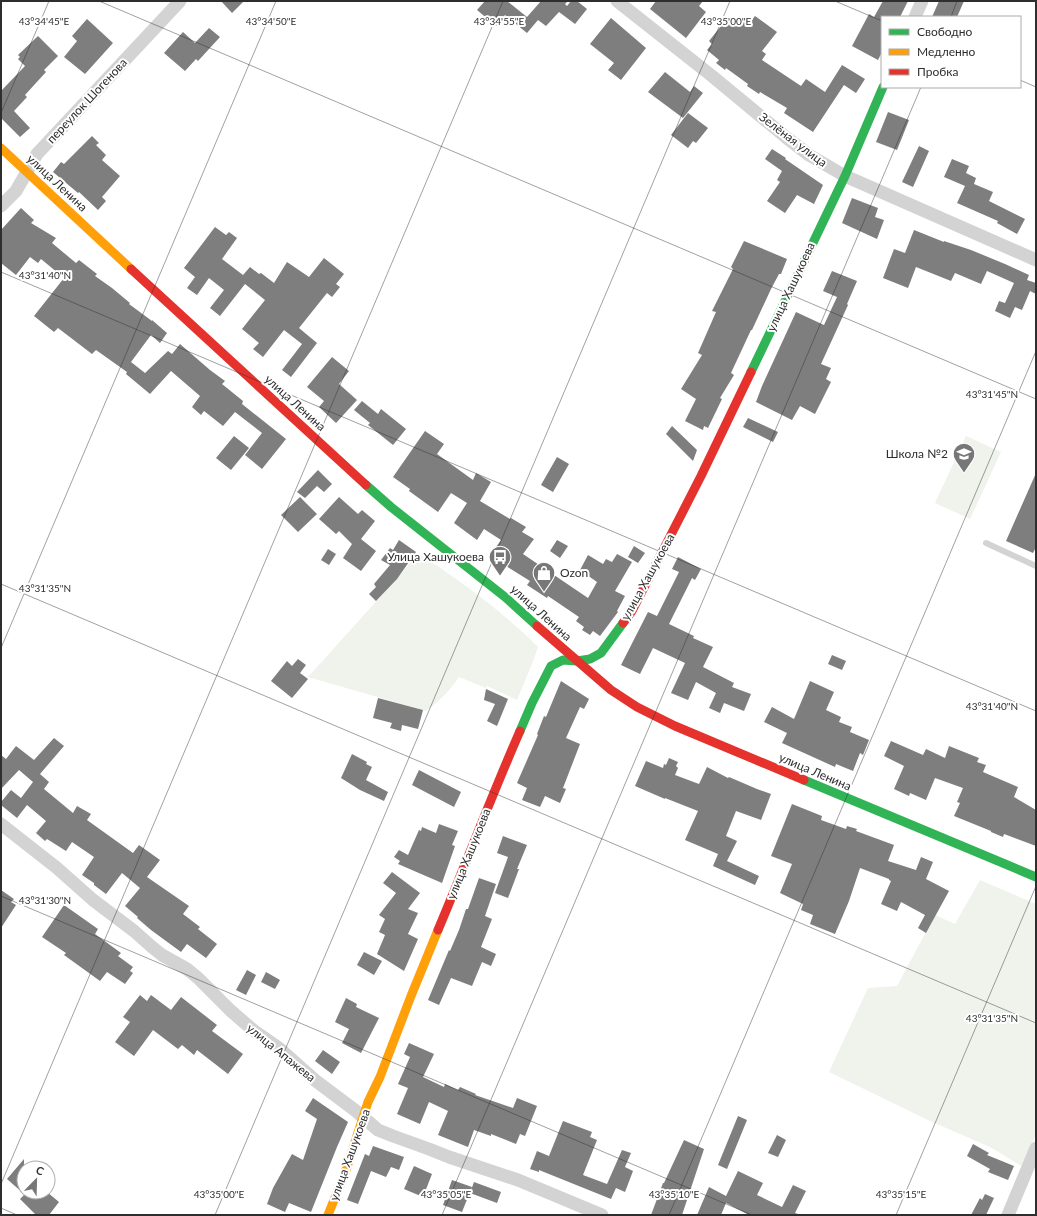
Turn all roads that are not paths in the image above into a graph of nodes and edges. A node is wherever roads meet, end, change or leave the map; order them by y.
1 (180, 1) edge
2 (616, 1) edge
3 (922, 1) edge
4 (915, 16) edge
5 (883, 88) edge
6 (1, 148) edge
7 (27, 172) junction
8 (845, 176) junction
9 (1, 206) edge
10 (1036, 260) edge
11 (986, 543) dead end
12 (1036, 566) edge
13 (577, 661) junction
14 (1, 824) edge
15 (1036, 877) edge
16 (364, 1118) junction
17 (1036, 1148) edge
18 (328, 1215) edge
19 (602, 1215) edge
20 (1008, 1215) edge

1 - 7 street, переулок Шогенова
2 - 8 street, Зелёная улица
3 - 4 street
5 - 8 street, улица Хашукоева
6 - 7 street, улица Ленина
7 - 9 street, переулок Шогенова
7 - 13 street, улица Ленина
8 - 10 street, Зелёная улица
8 - 13 street, улица Хашукоева
11 - 12 lane
13 - 15 street, улица Ленина
13 - 16 street, улица Хашукоева
14 - 16 street, улица Апажева
16 - 18 street, улица Хашукоева
16 - 19 street, улица Апажева
17 - 20 street

